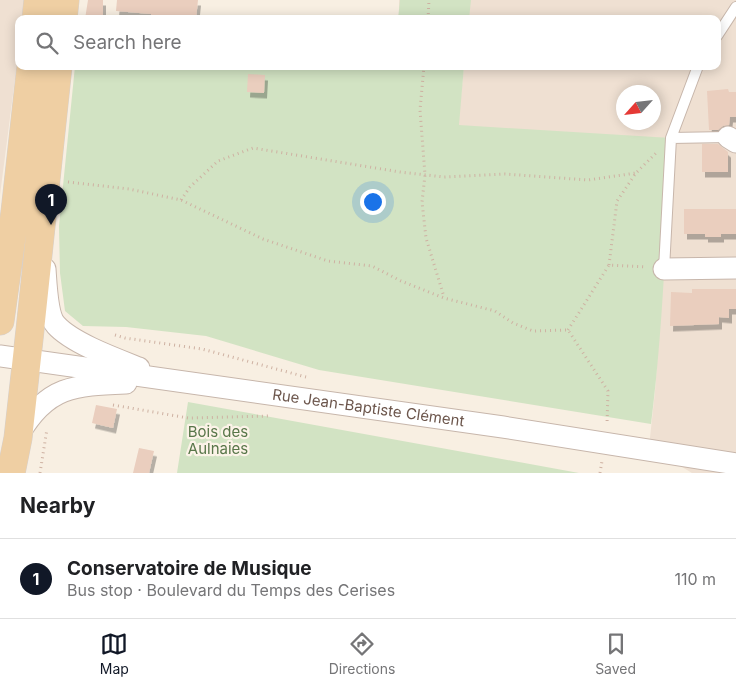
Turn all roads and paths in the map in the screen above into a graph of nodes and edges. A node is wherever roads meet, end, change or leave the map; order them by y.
1 (38, 0) edge
2 (65, 0) edge
3 (429, 0) edge
4 (736, 7) edge
5 (36, 15) edge
6 (63, 15) edge
7 (428, 15) edge
8 (721, 30) edge
9 (30, 70) edge
10 (58, 70) edge
11 (424, 70) edge
12 (696, 70) edge
13 (671, 138) junction
14 (732, 139) edge
15 (636, 173) junction
16 (425, 175) junction
17 (60, 182) dead end
18 (181, 200) junction
19 (41, 222) junction
20 (609, 265) junction
21 (736, 268) edge
22 (664, 269) junction
23 (2, 290) edge
24 (444, 298) junction
25 (0, 321) edge
26 (568, 330) junction
27 (108, 333) dead end
28 (0, 356) edge
29 (26, 359) junction
30 (307, 378) dead end
31 (174, 381) junction
32 (110, 404) dead end
33 (272, 416) dead end
34 (606, 427) dead end
35 (47, 428) dead end
36 (18, 438) junction
37 (593, 459) dead end
38 (602, 460) junction
39 (611, 462) dead end
40 (736, 464) edge
41 (12, 473) edge
42 (40, 473) edge
43 (600, 473) edge

1 - 5 main road
2 - 6 main road
3 - 7 path
4 - 8 lane
9 - 23 main road
10 - 19 main road
11 - 16 path
12 - 13 lane
13 - 14 lane
13 - 15 path
13 - 22 lane
15 - 16 path
15 - 20 path
16 - 18 path
16 - 24 path
17 - 18 path
18 - 24 path
19 - 29 main road
19 - 31 street
20 - 22 path
20 - 26 path
21 - 22 street
23 - 25 main road
24 - 26 path
26 - 34 path
27 - 30 path
28 - 29 street, Rue Jean-Baptiste Clément
29 - 31 street, Rue Jean-Baptiste Clément
29 - 36 main road
31 - 36 street
31 - 40 street, Rue Jean-Baptiste Clément
32 - 33 path
35 - 42 path
36 - 41 main road
37 - 38 path
38 - 39 path
38 - 43 path

